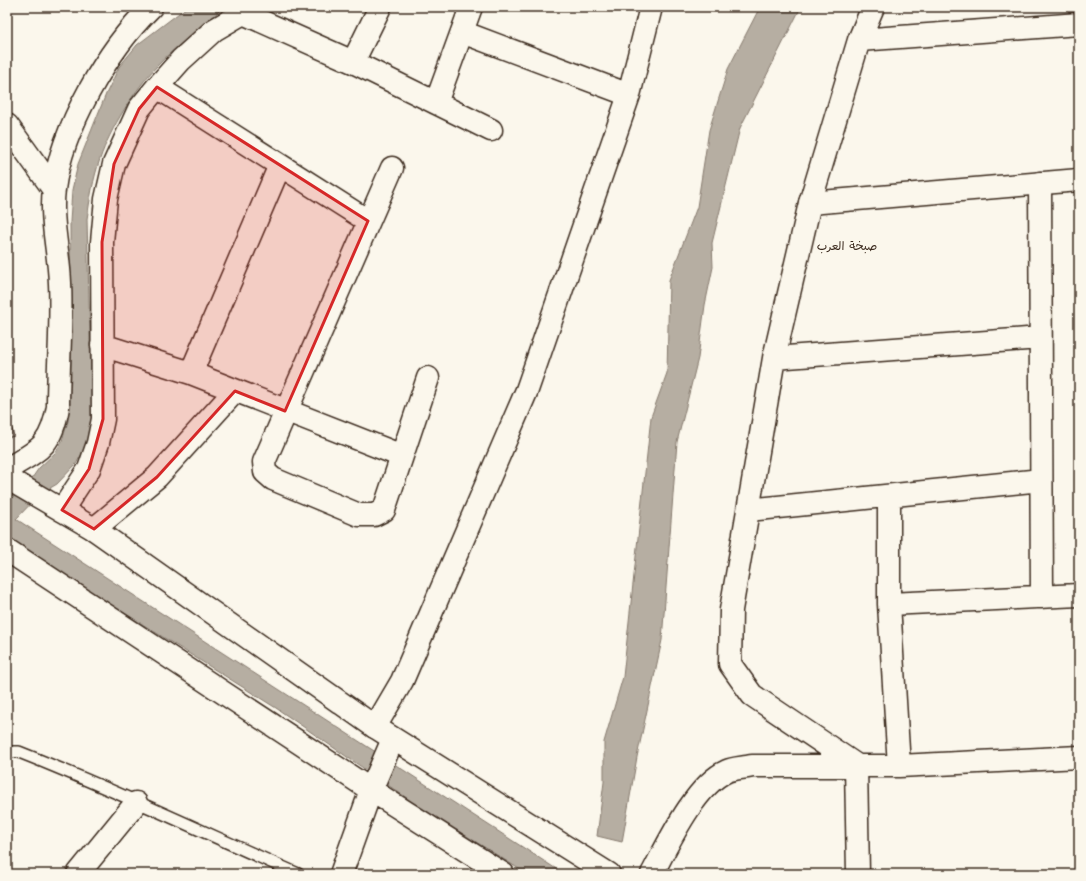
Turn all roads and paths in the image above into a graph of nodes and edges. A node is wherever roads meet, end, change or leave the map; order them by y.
1 (151, 7) edge
2 (380, 7) edge
3 (471, 7) edge
4 (651, 7) edge
5 (873, 7) edge
6 (245, 10) edge
7 (1079, 24) edge
8 (462, 32) junction
9 (859, 40) junction
10 (353, 62) junction
11 (157, 87) junction
12 (628, 95) junction
13 (436, 103) junction
14 (7, 125) edge
15 (491, 130) dead end
16 (280, 165) junction
17 (392, 168) dead end
18 (1079, 180) edge
19 (1040, 184) junction
20 (54, 190) junction
21 (810, 202) junction
22 (368, 221) junction
23 (1040, 338) junction
24 (102, 345) junction
25 (774, 358) junction
26 (191, 374) junction
27 (428, 378) dead end
28 (234, 392) junction
29 (285, 411) junction
30 (402, 456) junction
31 (9, 476) edge
32 (1041, 480) junction
33 (889, 496) junction
34 (62, 510) junction
35 (748, 510) junction
36 (94, 529) junction
37 (7, 550) edge
38 (1079, 595) edge
39 (1042, 597) junction
40 (889, 604) junction
41 (375, 726) junction
42 (392, 743) junction
43 (7, 752) edge
44 (1079, 757) edge
45 (856, 765) junction
46 (899, 766) junction
47 (372, 788) junction
48 (136, 803) junction
49 (78, 874) edge
50 (298, 874) edge
51 (340, 874) edge
52 (503, 874) edge
53 (609, 874) edge
54 (652, 874) edge
55 (858, 874) edge

1 - 20 street
2 - 10 street
3 - 8 street
4 - 12 street
5 - 9 street
6 - 10 street
6 - 11 street
7 - 9 street
8 - 12 street
8 - 13 street
9 - 21 street
10 - 13 street
11 - 16 street
11 - 24 street
12 - 41 street
13 - 15 street
14 - 20 street
16 - 22 street
16 - 26 street
17 - 22 street
18 - 19 street
19 - 21 street
19 - 23 street
20 - 31 street
21 - 25 street
22 - 29 street
23 - 25 street
23 - 32 street
24 - 26 street
24 - 34 street
25 - 35 street
26 - 28 street
27 - 30 street
28 - 29 street
28 - 36 street
29 - 30 street
29 - 30 street
31 - 34 street
32 - 33 street
32 - 39 street
33 - 35 street
33 - 40 street
34 - 36 street
35 - 45 street
36 - 41 street
37 - 47 street
38 - 39 street
39 - 40 street
40 - 46 street
41 - 42 street
42 - 47 street
42 - 53 street
43 - 48 lane
44 - 46 street
45 - 46 street
45 - 54 street
45 - 55 street
47 - 51 street
47 - 52 street
48 - 49 street
48 - 50 lane

